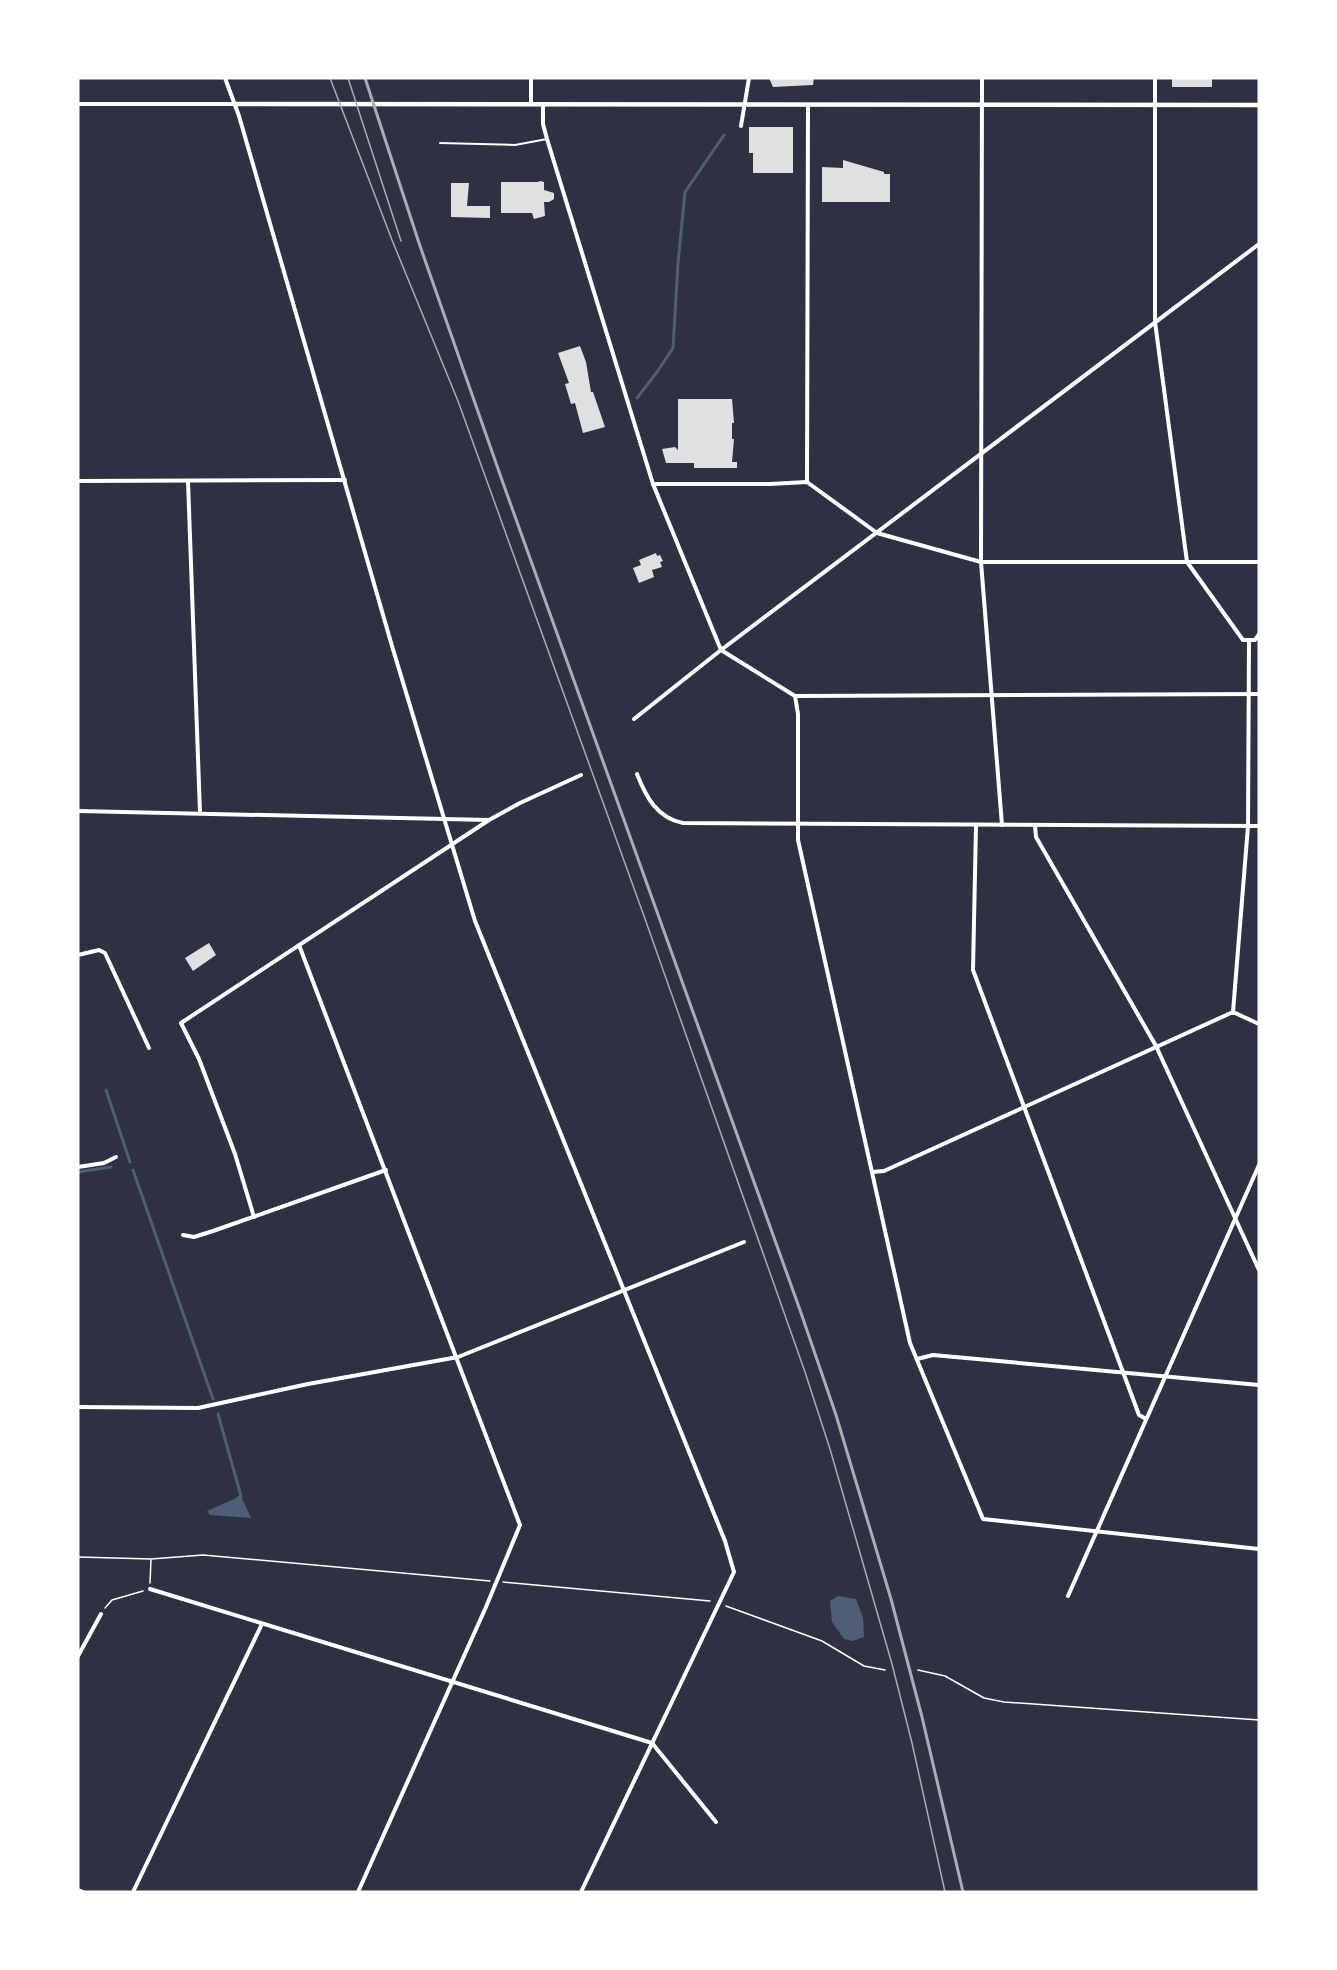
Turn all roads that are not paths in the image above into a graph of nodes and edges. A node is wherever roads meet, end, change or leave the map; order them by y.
1 (225, 78) edge
2 (531, 78) edge
3 (749, 78) edge
4 (982, 78) edge
5 (1155, 78) edge
6 (78, 104) edge
7 (234, 104) junction
8 (531, 104) junction
9 (543, 104) junction
10 (744, 105) junction
11 (808, 105) junction
12 (981, 105) junction
13 (1155, 105) junction
14 (1259, 105) edge
15 (741, 126) dead end
16 (547, 139) junction
17 (440, 143) dead end
18 (1259, 244) edge
19 (1155, 322) junction
20 (980, 455) junction
21 (345, 480) junction
22 (78, 481) edge
23 (188, 482) junction
24 (807, 482) junction
25 (654, 484) junction
26 (877, 533) junction
27 (981, 562) junction
28 (1187, 562) junction
29 (1259, 562) edge
30 (1259, 634) edge
31 (1249, 639) junction
32 (721, 650) junction
33 (1248, 694) junction
34 (1259, 694) edge
35 (991, 695) junction
36 (795, 696) junction
37 (633, 719) dead end
38 (637, 774) dead end
39 (581, 775) dead end
40 (78, 811) edge
41 (200, 813) junction
42 (443, 818) junction
43 (489, 820) junction
44 (796, 824) junction
45 (976, 825) junction
46 (1002, 825) junction
47 (1035, 825) junction
48 (1248, 826) junction
49 (1259, 826) edge
50 (452, 845) junction
51 (299, 945) junction
52 (78, 955) edge
53 (1233, 1012) junction
54 (1259, 1024) edge
55 (1156, 1046) junction
56 (148, 1048) dead end
57 (1024, 1107) junction
58 (116, 1157) dead end
59 (1259, 1165) edge
60 (78, 1167) edge
61 (386, 1170) junction
62 (872, 1173) junction
63 (254, 1217) junction
64 (1236, 1218) junction
65 (183, 1235) dead end
66 (744, 1242) dead end
67 (1259, 1270) edge
68 (624, 1291) junction
69 (458, 1358) junction
70 (917, 1359) junction
71 (1123, 1372) junction
72 (1166, 1376) junction
73 (1259, 1385) edge
74 (78, 1407) edge
75 (1146, 1419) junction
76 (1096, 1531) junction
77 (1259, 1549) edge
78 (150, 1589) road end
79 (1068, 1596) dead end
80 (101, 1614) road end
81 (262, 1624) junction
82 (78, 1656) edge
83 (452, 1682) junction
84 (652, 1743) junction
85 (716, 1822) dead end
86 (78, 1890) edge
87 (83, 1892) edge
88 (133, 1892) edge
89 (358, 1892) edge
90 (581, 1892) edge

1 - 7 street
2 - 8 street
3 - 10 street
4 - 12 street
5 - 13 street
6 - 7 street
7 - 8 street
7 - 21 street
8 - 9 street
9 - 10 street
9 - 16 street
10 - 11 street
10 - 15 street
11 - 12 street
11 - 24 street
12 - 13 street
12 - 20 street
13 - 14 street
13 - 19 street
16 - 17 lane
16 - 25 street
18 - 19 street
19 - 20 street
19 - 28 street
20 - 26 street
20 - 27 street
21 - 23 street
21 - 42 street
22 - 23 street
23 - 41 street
24 - 25 street
24 - 26 street
25 - 32 street
26 - 27 street
26 - 32 street
27 - 28 street
27 - 35 street
28 - 29 street
28 - 31 street
30 - 31 street
31 - 33 street
32 - 36 street
32 - 37 street
33 - 34 street
33 - 35 street
33 - 48 street
35 - 36 street
35 - 46 street
36 - 44 street
38 - 44 street
39 - 43 street
40 - 41 street
41 - 42 street
42 - 43 street
42 - 50 street
43 - 50 street
44 - 45 street
44 - 62 street
45 - 46 street
45 - 57 street
46 - 47 street
47 - 48 street
47 - 55 street
48 - 49 street
48 - 53 street
50 - 51 street
50 - 68 street
51 - 61 street
51 - 63 street
52 - 56 street
53 - 54 street
53 - 55 street
55 - 57 street
55 - 64 street
57 - 62 street
57 - 71 street
58 - 60 street
59 - 64 street
61 - 63 street
61 - 69 street
62 - 70 street
63 - 65 street
64 - 67 street
64 - 72 street
66 - 68 street
68 - 69 street
68 - 84 street
69 - 74 street
69 - 83 street
70 - 71 street
70 - 76 street
71 - 72 street
71 - 75 street
72 - 73 street
72 - 75 street
75 - 76 street
76 - 77 street
76 - 79 street
78 - 81 street
80 - 82 street
81 - 83 street
81 - 88 street
83 - 84 street
83 - 89 street
84 - 85 street
84 - 90 street
86 - 87 street

